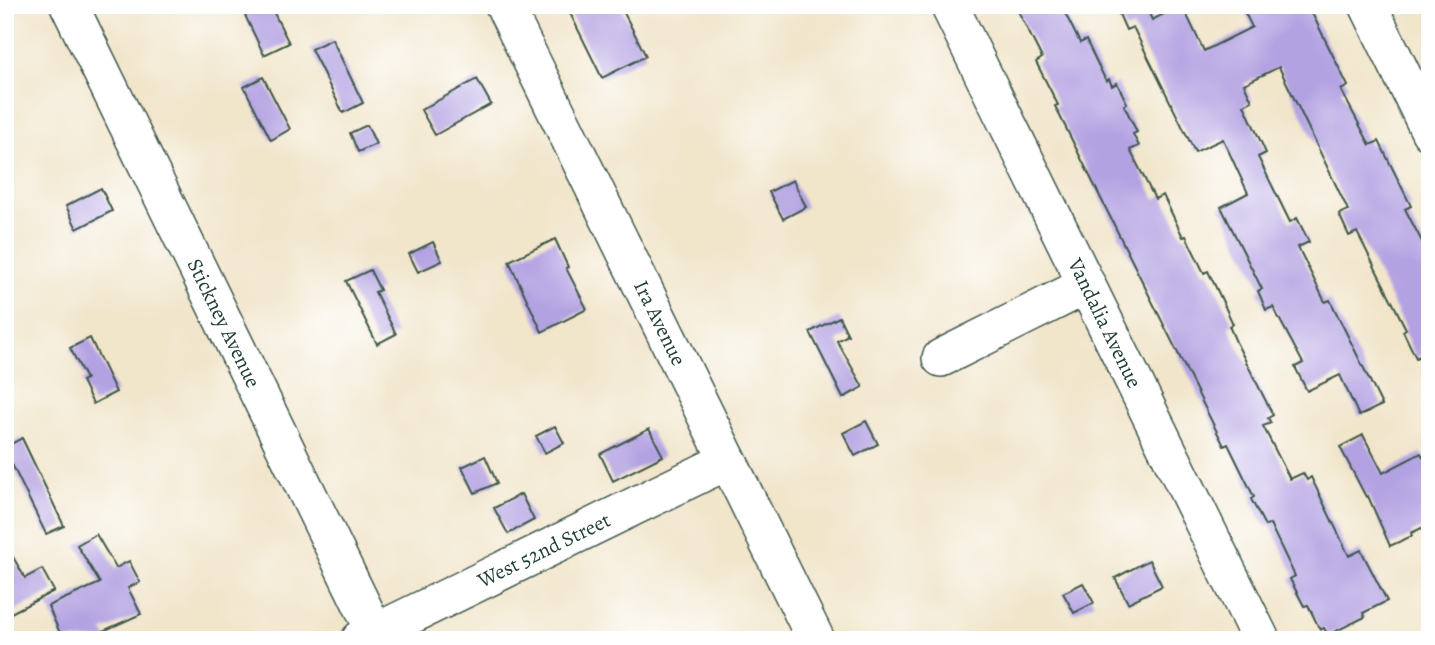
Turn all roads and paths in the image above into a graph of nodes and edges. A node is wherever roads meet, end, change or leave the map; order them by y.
1 (69, 5) edge
2 (504, 5) edge
3 (949, 5) edge
4 (1368, 5) edge
5 (1430, 132) edge
6 (1087, 285) junction
7 (941, 358) dead end
8 (727, 461) junction
9 (371, 637) edge
10 (816, 640) edge
11 (1261, 640) edge

1 - 9 street, Stickney Avenue
2 - 8 street, Ira Avenue
3 - 6 street, Vandalia Avenue
4 - 5 street
6 - 7 street
6 - 11 street, Vandalia Avenue
8 - 9 street, West 52nd Street
8 - 10 street, Ira Avenue

